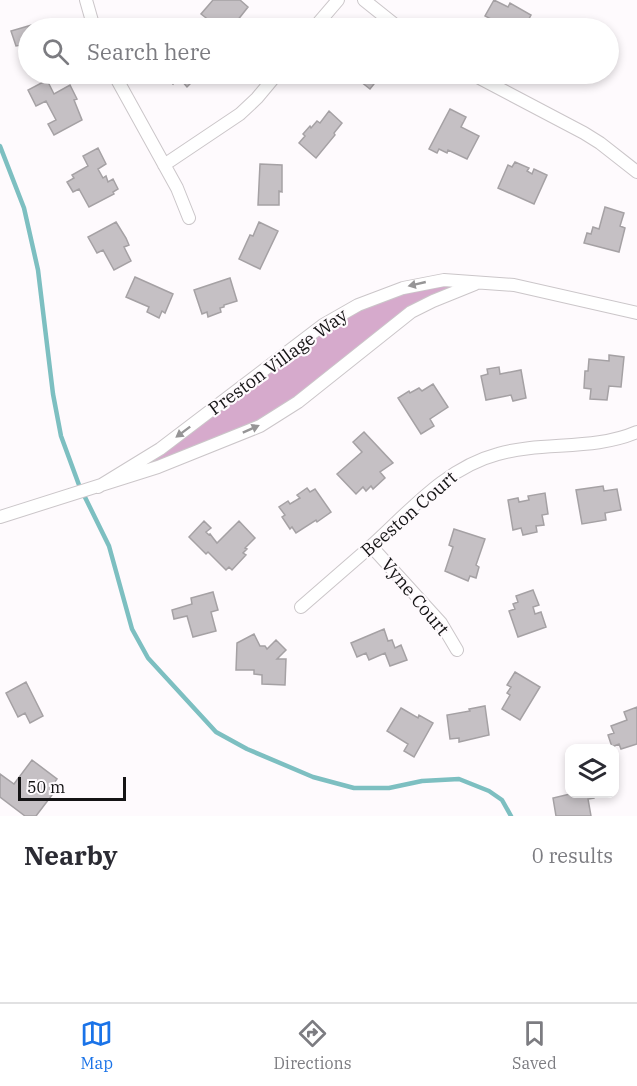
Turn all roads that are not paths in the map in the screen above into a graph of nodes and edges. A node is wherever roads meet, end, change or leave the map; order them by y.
1 (86, 0) edge
2 (338, 0) edge
3 (364, 0) edge
4 (91, 18) edge
5 (323, 18) edge
6 (386, 18) edge
7 (119, 84) edge
8 (269, 84) edge
9 (491, 84) edge
10 (164, 165) junction
11 (637, 172) edge
12 (189, 218) dead end
13 (475, 284) junction
14 (637, 313) edge
15 (637, 432) edge
16 (98, 487) junction
17 (2, 515) edge
18 (371, 546) junction
19 (301, 607) dead end
20 (456, 650) dead end

1 - 4 street
2 - 5 street
3 - 6 street
7 - 10 street
8 - 10 street
9 - 11 street
10 - 12 street
13 - 14 street, Preston Village Way
16 -> 13 street, Preston Village Way
13 -> 16 street, Preston Village Way
15 - 18 street, Beeston Court
16 - 17 street, Preston Village Way
18 - 19 street, Beeston Court
18 - 20 street, Vyne Court

